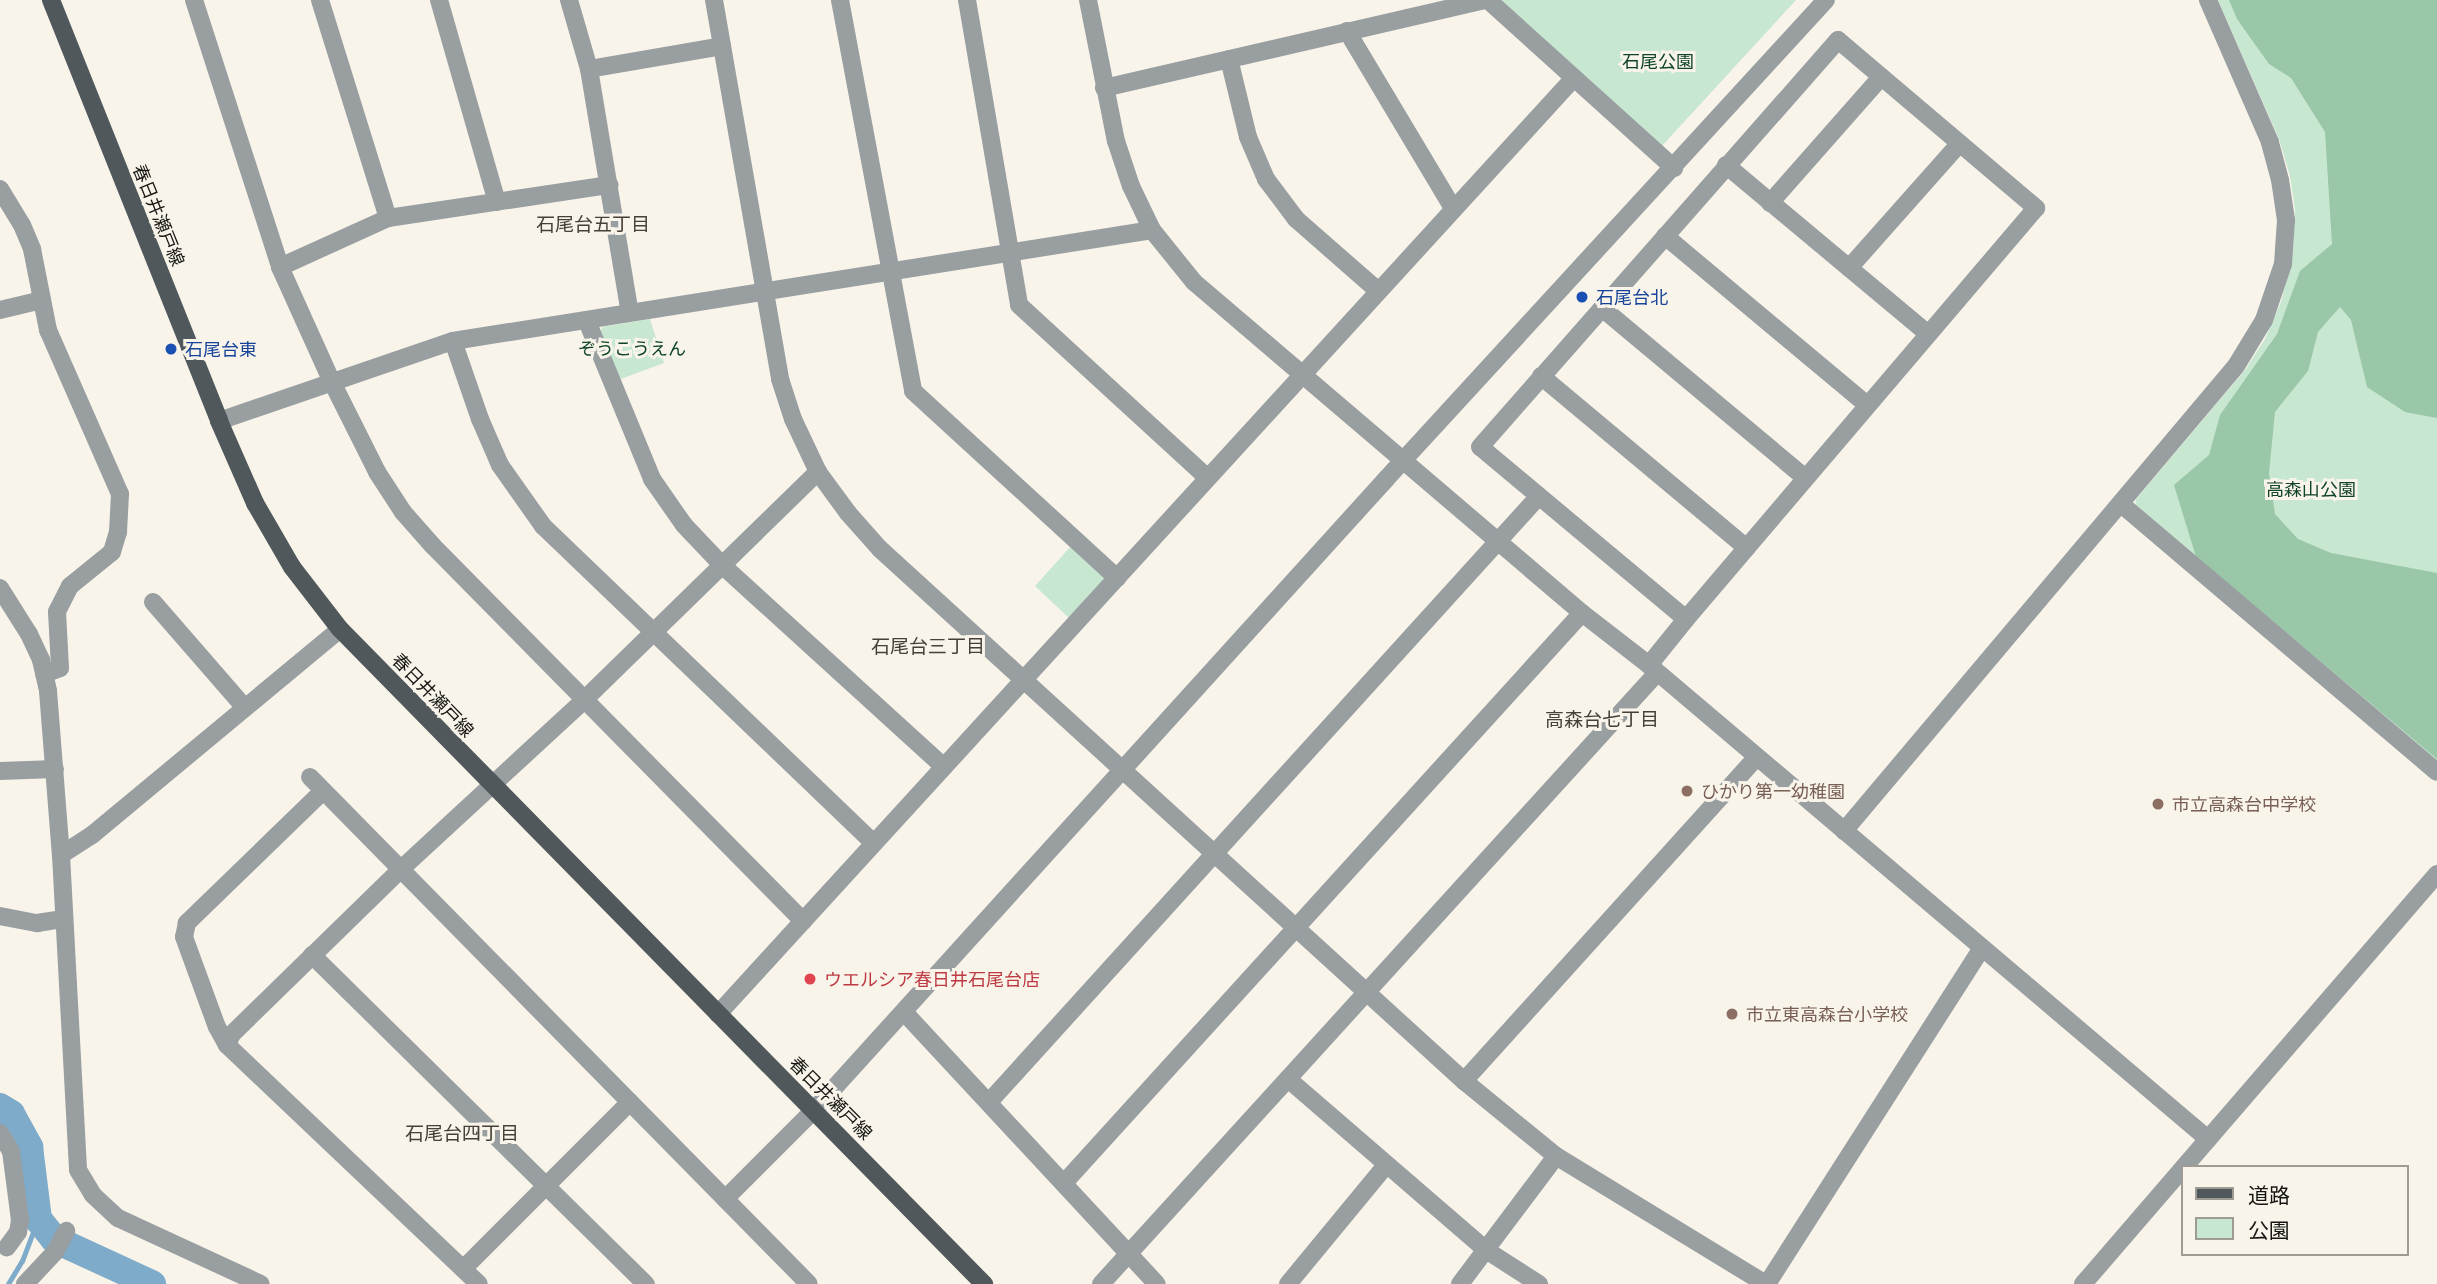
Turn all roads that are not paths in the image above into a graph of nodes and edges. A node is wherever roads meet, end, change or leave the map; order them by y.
1 (51, 0) edge
2 (194, 0) edge
3 (320, 0) edge
4 (439, 0) edge
5 (569, 0) edge
6 (714, 0) edge
7 (840, 0) edge
8 (967, 0) edge
9 (1088, 0) edge
10 (1486, 0) edge
11 (1826, 0) edge
12 (2208, 0) edge
13 (1347, 31) junction
14 (722, 46) junction
15 (1229, 59) junction
16 (589, 69) junction
17 (1881, 77) junction
18 (1574, 78) junction
19 (1104, 88) junction
20 (1959, 144) junction
21 (1726, 165) junction
22 (1674, 168) junction
23 (610, 185) junction
24 (0, 189) edge
25 (497, 202) junction
26 (1770, 203) junction
27 (1453, 208) junction
28 (388, 218) junction
29 (1152, 230) junction
30 (1665, 236) junction
31 (1011, 252) junction
32 (280, 267) junction
33 (1849, 268) junction
34 (890, 270) junction
35 (764, 290) junction
36 (1377, 290) junction
37 (42, 300) junction
38 (1602, 308) junction
39 (0, 310) edge
40 (630, 313) junction
41 (587, 321) junction
42 (1928, 334) junction
43 (453, 341) junction
44 (1301, 374) junction
45 (1541, 376) junction
46 (332, 382) junction
47 (1867, 405) junction
48 (219, 421) junction
49 (1404, 460) junction
50 (818, 472) junction
51 (1208, 477) junction
52 (1805, 478) junction
53 (1539, 496) junction
54 (2121, 504) junction
55 (1498, 540) junction
56 (1746, 548) junction
57 (722, 565) junction
58 (1116, 578) junction
59 (0, 589) edge
60 (153, 602) dead end
61 (1582, 613) junction
62 (1686, 619) junction
63 (340, 629) junction
64 (653, 632) junction
65 (1653, 669) junction
66 (44, 674) junction
67 (1024, 678) junction
68 (584, 700) junction
69 (246, 708) junction
70 (1756, 758) junction
71 (944, 767) junction
72 (55, 769) junction
73 (1123, 770) junction
74 (0, 771) edge
75 (2437, 772) edge
76 (310, 777) dead end
77 (491, 785) junction
78 (323, 791) junction
79 (1844, 831) junction
80 (873, 843) junction
81 (1214, 854) junction
82 (61, 855) junction
83 (400, 870) junction
84 (2437, 874) edge
85 (0, 916) edge
86 (62, 919) junction
87 (803, 921) junction
88 (1295, 927) junction
89 (1982, 948) junction
90 (313, 955) junction
91 (1366, 993) junction
92 (904, 1012) junction
93 (718, 1014) junction
94 (227, 1045) junction
95 (1289, 1079) junction
96 (1464, 1081) junction
97 (989, 1101) junction
98 (629, 1102) junction
99 (814, 1110) junction
100 (0, 1133) edge
101 (2208, 1139) junction
102 (1556, 1156) junction
103 (1386, 1165) junction
104 (2186, 1165) edge
105 (2182, 1169) edge
106 (1064, 1183) junction
107 (546, 1185) junction
108 (725, 1199) junction
109 (66, 1231) dead end
110 (7, 1247) dead end
111 (1486, 1250) junction
112 (1129, 1254) junction
113 (463, 1269) junction
114 (25, 1284) edge
115 (261, 1284) edge
116 (478, 1284) edge
117 (646, 1284) edge
118 (810, 1284) edge
119 (984, 1284) edge
120 (1101, 1284) edge
121 (1157, 1284) edge
122 (1288, 1284) edge
123 (1460, 1284) edge
124 (1539, 1284) edge
125 (1767, 1284) edge
126 (2083, 1284) edge

1 - 48 main road, 春日井瀬戸線
2 - 32 street
3 - 28 street
4 - 25 street
5 - 16 street
6 - 14 street
7 - 34 street
8 - 31 street
9 - 19 street
10 - 13 street
10 - 18 street
11 - 22 street
12 - 54 street
13 - 15 street
13 - 27 street
14 - 16 street
14 - 35 street
15 - 19 street
15 - 36 street
16 - 23 street
17 - 20 street
17 - 21 street
17 - 26 street
18 - 22 street
18 - 27 street
19 - 29 street
20 - 33 street
20 - 42 street
21 - 26 street
21 - 30 street
22 - 49 street
23 - 25 street
23 - 40 street
24 - 37 street
25 - 28 street
26 - 33 street
27 - 36 street
28 - 32 street
29 - 31 street
29 - 44 street
30 - 38 street
30 - 47 street
31 - 34 street
31 - 51 street
32 - 46 street
33 - 42 street
34 - 35 street
34 - 58 street
35 - 40 street
35 - 50 street
36 - 44 street
37 - 39 street
37 - 66 street
38 - 45 street
38 - 52 street
40 - 41 street
41 - 43 street
41 - 57 street
42 - 47 street
43 - 46 street
43 - 64 street
44 - 49 street
44 - 51 street
45 - 53 street
45 - 56 street
46 - 48 street
46 - 68 street
47 - 52 street
48 - 63 main road, 春日井瀬戸線
49 - 55 street
49 - 73 street
50 - 57 street
50 - 67 street
51 - 58 street
52 - 56 street
53 - 55 street
53 - 62 street
54 - 75 street
54 - 79 street
55 - 61 street
55 - 81 street
56 - 62 street
57 - 64 street
57 - 71 street
58 - 67 street
59 - 66 street
60 - 69 street
61 - 65 street
61 - 88 street
62 - 65 street
63 - 69 street
63 - 77 main road, 春日井瀬戸線
64 - 68 street
64 - 80 street
65 - 70 street
65 - 91 street
66 - 72 street
67 - 71 street
67 - 73 street
68 - 77 street
68 - 87 street
69 - 82 street
70 - 79 street
70 - 96 street
71 - 80 street
72 - 74 street
72 - 82 street
73 - 81 street
73 - 92 street
76 - 78 street
77 - 83 street
77 - 93 main road, 春日井瀬戸線
78 - 83 street
78 - 94 street
79 - 89 street
80 - 87 street
81 - 88 street
81 - 97 street
82 - 86 street
83 - 90 street
83 - 98 street
84 - 101 street
85 - 86 street
86 - 115 street
87 - 93 street
88 - 91 street
88 - 106 street
89 - 101 street
89 - 125 street
90 - 94 street
90 - 107 street
91 - 95 street
91 - 96 street
92 - 97 street
92 - 99 street
93 - 99 main road, 春日井瀬戸線
94 - 113 street
95 - 103 street
95 - 112 street
96 - 102 street
97 - 106 street
98 - 107 street
98 - 108 street
99 - 108 street
99 - 119 main road, 春日井瀬戸線
100 - 110 street
101 - 104 street
102 - 111 street
102 - 125 street
103 - 111 street
103 - 122 street
105 - 126 street
106 - 112 street
107 - 113 street
107 - 117 street
108 - 118 street
109 - 114 street
111 - 123 street
111 - 124 street
112 - 120 street
112 - 121 street
113 - 116 street

